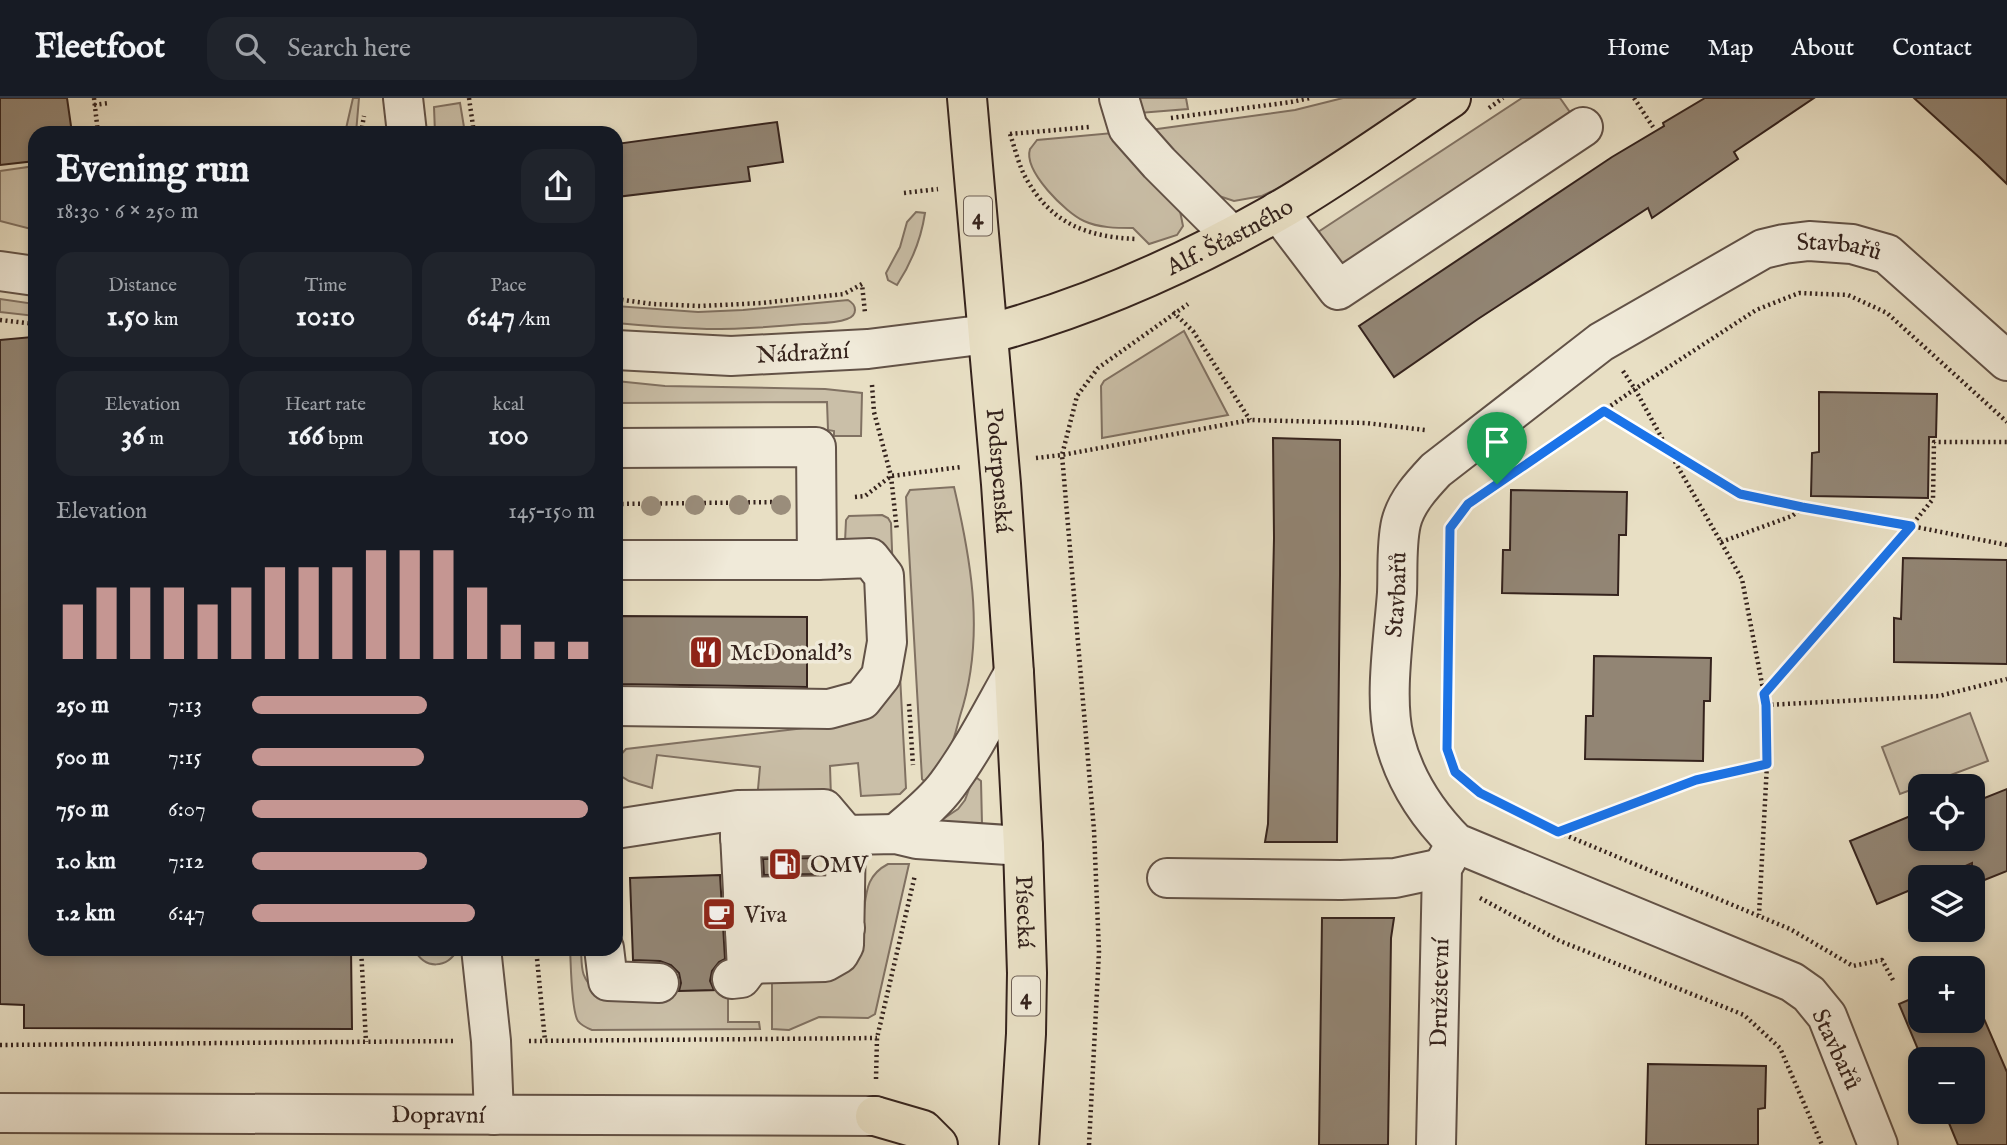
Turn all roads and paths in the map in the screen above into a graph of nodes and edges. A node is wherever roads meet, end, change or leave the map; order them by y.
1 (94, 98) edge
2 (402, 98) edge
3 (469, 98) edge
4 (967, 98) edge
5 (1119, 98) edge
6 (1451, 98) edge
7 (1634, 98) edge
8 (109, 103) dead end
9 (94, 105) junction
10 (1009, 122) dead end
11 (97, 126) edge
12 (406, 126) edge
13 (473, 126) edge
14 (1583, 127) dead end
15 (1653, 127) dead end
16 (1278, 211) junction
17 (1232, 236) junction
18 (1135, 238) dead end
19 (0, 271) edge
20 (28, 275) edge
21 (862, 284) dead end
22 (623, 300) edge
23 (0, 320) edge
24 (28, 323) edge
25 (988, 334) junction
26 (1601, 342) junction
27 (623, 350) edge
28 (2007, 360) edge
29 (1635, 389) junction
30 (873, 401) dead end
31 (1604, 411) junction
32 (1250, 420) junction
33 (2007, 422) edge
34 (2007, 442) edge
35 (1465, 447) junction
36 (623, 448) edge
37 (1670, 453) junction
38 (1062, 455) junction
39 (1497, 484) junction
40 (817, 501) junction
41 (623, 504) edge
42 (1802, 507) junction
43 (1911, 526) junction
44 (1721, 541) junction
45 (2007, 545) edge
46 (817, 559) junction
47 (623, 560) edge
48 (1014, 673) junction
49 (2007, 680) edge
50 (1764, 694) junction
51 (1766, 705) junction
52 (623, 706) edge
53 (1767, 764) junction
54 (739, 824) junction
55 (623, 828) edge
56 (1558, 832) junction
57 (896, 834) junction
58 (846, 835) junction
59 (1023, 846) junction
60 (1449, 856) junction
61 (1167, 878) dead end
62 (845, 911) junction
63 (1759, 915) junction
64 (740, 943) junction
65 (361, 956) edge
66 (482, 956) edge
67 (537, 956) edge
68 (605, 956) edge
69 (1893, 980) dead end
70 (659, 983) dead end
71 (877, 1038) dead end
72 (491, 1041) junction
73 (545, 1041) junction
74 (366, 1042) junction
75 (0, 1045) edge
76 (0, 1113) edge
77 (494, 1115) junction
78 (875, 1116) joint
79 (192, 1130) edge
80 (938, 1145) edge
81 (1019, 1145) edge
82 (1089, 1145) edge
83 (1436, 1145) edge
84 (1822, 1145) edge
85 (1878, 1145) edge

1 - 9 path
2 - 12 street
3 - 13 path
4 - 25 main road, Podsrpenská / 4
5 - 17 street
6 - 16 main road, Alf. Šťastného
7 - 15 path
8 - 9 path
9 - 11 path
10 - 18 path
14 - 16 street
16 - 17 main road, Alf. Šťastného
17 - 25 main road, Alf. Šťastného
19 - 20 street
21 - 22 path
23 - 24 path
25 - 27 street, Nádražní
25 - 48 main road, Podsrpenská / 4
26 - 28 street, Stavbařů
26 - 29 path
26 - 35 street, Stavbařů
29 - 31 path
29 - 33 path
29 - 37 path
30 - 40 path
31 - 37 path
31 - 39 path
32 - 35 path
32 - 38 path
32 - 38 path
34 - 43 path
35 - 39 path
35 - 60 street, Stavbařů
36 - 40 street
37 - 42 path
37 - 44 path
38 - 82 path
39 - 56 path
40 - 41 path
40 - 46 street
42 - 43 path
42 - 44 path
43 - 45 path
43 - 50 path
44 - 50 path
46 - 47 street
46 - 52 street
48 - 57 street
48 - 59 main road, Podsrpenská / 4
49 - 51 path
50 - 51 path
51 - 53 path
53 - 56 path
53 - 63 path
54 - 55 street
54 - 58 street
54 - 64 street
56 - 63 path
57 - 58 street
57 - 59 street
58 - 62 street
59 - 81 main road, Písecká / 4
60 - 61 street
60 - 83 street, Družstevní
60 - 84 path
60 - 85 street, Stavbařů
62 - 64 street
62 - 64 street
63 - 69 path
65 - 74 path
66 - 72 street
67 - 73 path
68 - 70 street
71 - 73 path
72 - 73 path
72 - 74 path
72 - 77 street
74 - 75 path
76 - 79 street, Dopravní
77 - 78 street, Dopravní
77 - 79 street, Dopravní
78 - 80 main road

